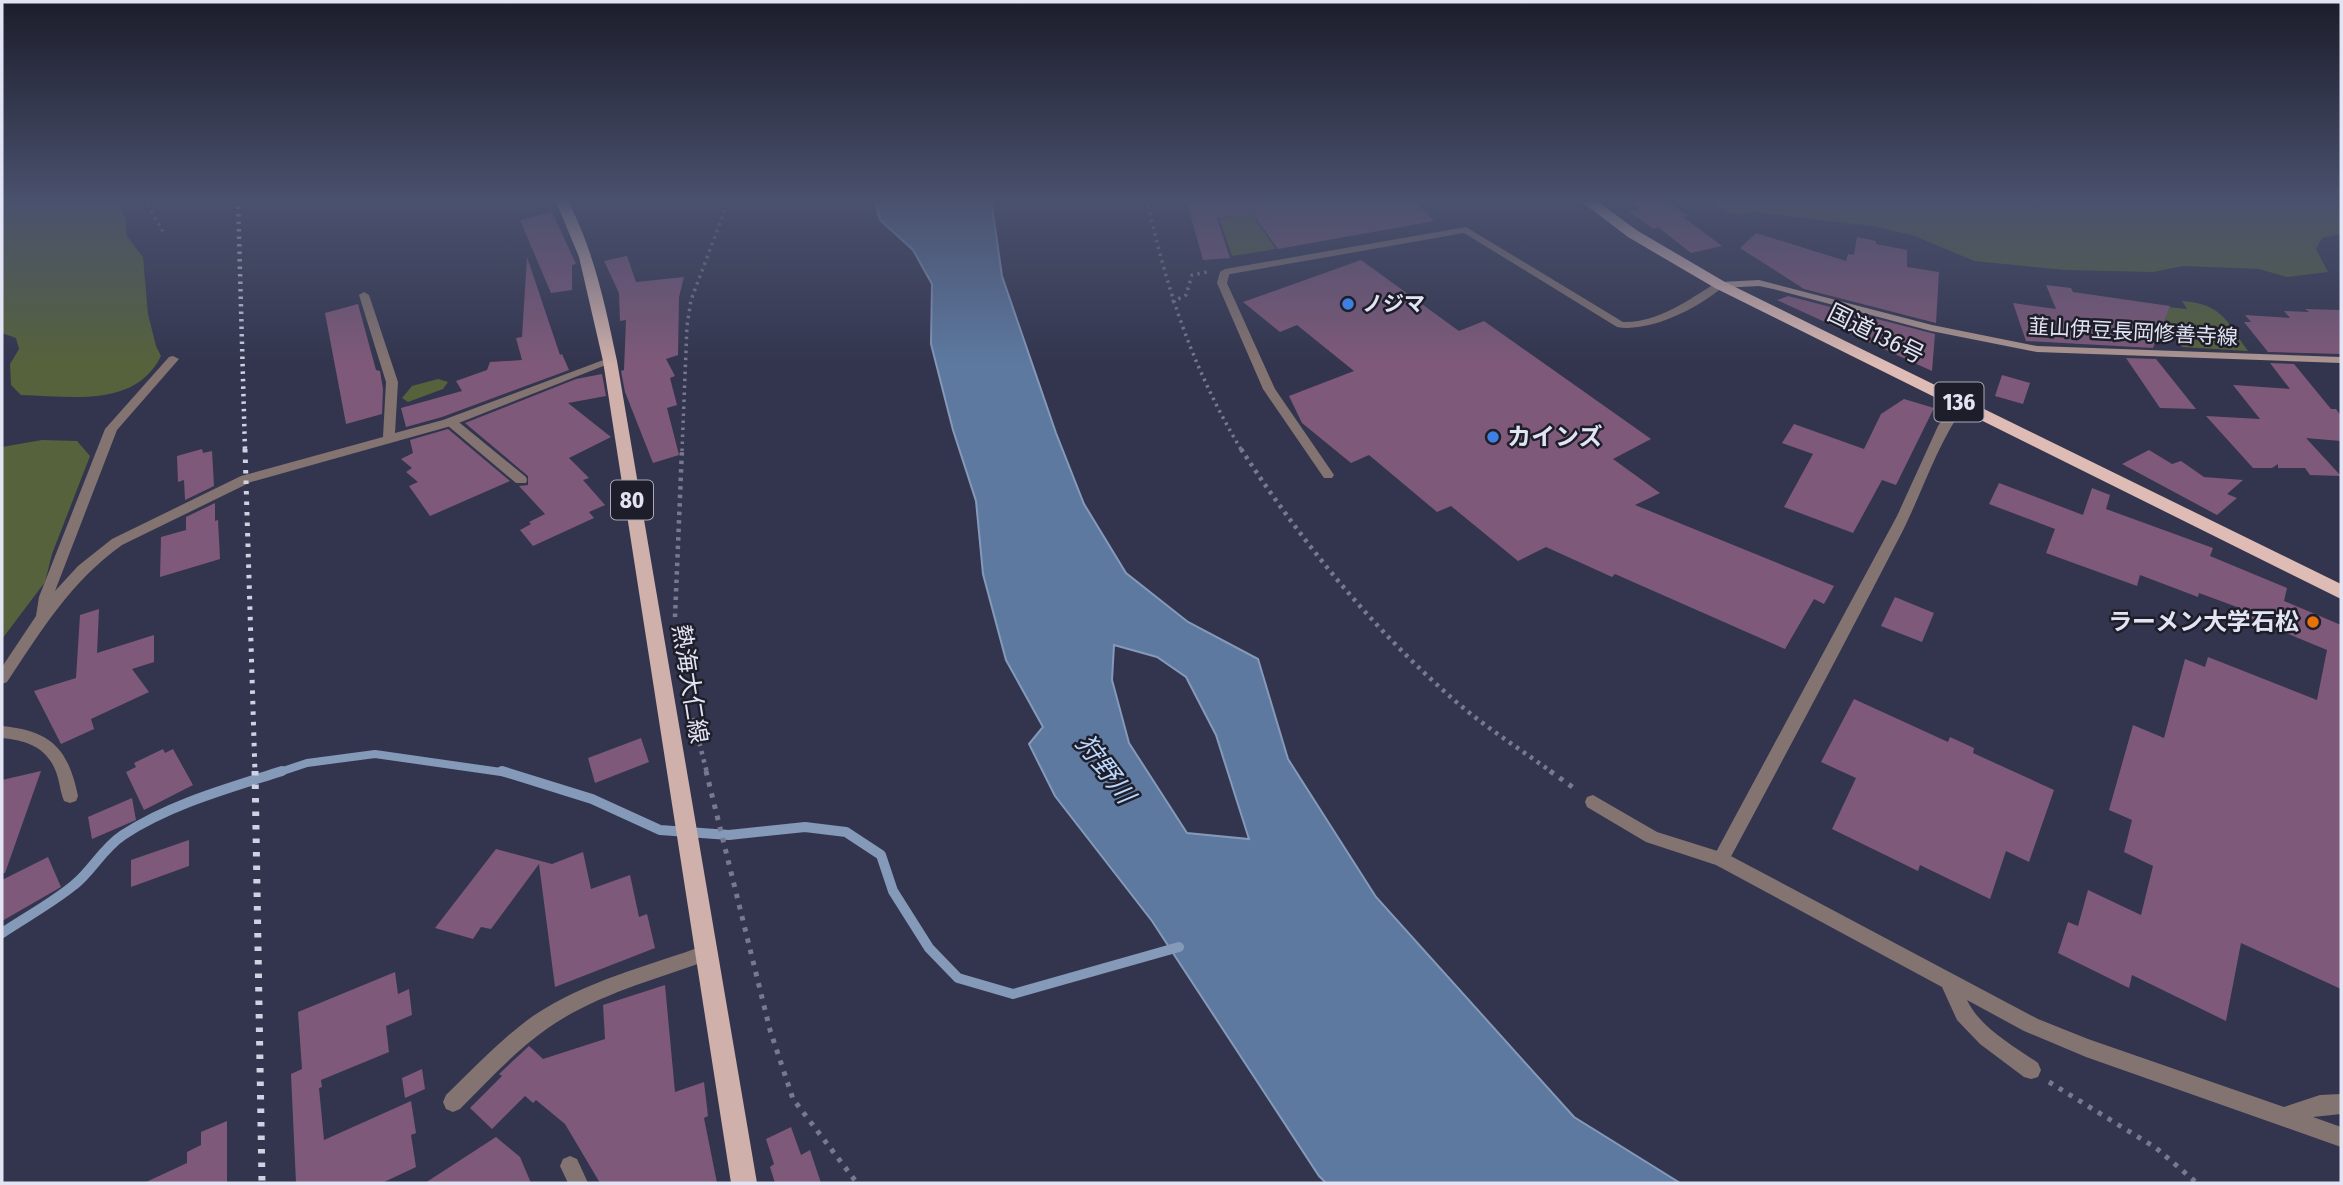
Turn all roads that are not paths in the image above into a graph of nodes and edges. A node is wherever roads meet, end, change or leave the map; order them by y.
1 (585, 254) edge
2 (1327, 254) edge
3 (1506, 254) edge
4 (1668, 254) edge
5 (1720, 285) junction
6 (364, 295) dead end
7 (173, 359) dead end
8 (2341, 360) edge
9 (610, 361) junction
10 (1961, 403) junction
11 (451, 422) junction
12 (389, 440) junction
13 (1328, 475) dead end
14 (521, 480) dead end
15 (2341, 592) edge
16 (43, 618) junction
17 (2, 678) edge
18 (2, 732) edge
19 (71, 796) dead end
20 (1593, 802) road end
21 (1721, 859) junction
22 (706, 953) junction
23 (1947, 980) junction
24 (2031, 1070) road end
25 (453, 1102) dead end
26 (2341, 1104) edge
27 (2287, 1116) junction
28 (2341, 1137) edge
29 (744, 1183) edge

1 - 9 main road, 熱海大仁線 / 80
2 - 13 street
3 - 5 street
4 - 5 highway, 国道136号 / 136
5 - 8 main road, 韮山伊豆長岡修善寺線
5 - 10 highway, 国道136号 / 136
6 - 12 street
7 - 16 street
9 - 11 street
9 - 22 main road, 熱海大仁線 / 80
10 - 15 highway, 国道136号 / 136
10 - 21 street
11 - 12 street
11 - 14 street
12 - 16 street
16 - 17 street
18 - 19 street
20 - 21 street
21 - 23 street
22 - 25 street
22 - 29 main road, 熱海大仁線 / 80
23 - 24 street
23 - 27 street
26 - 27 street
27 - 28 street

